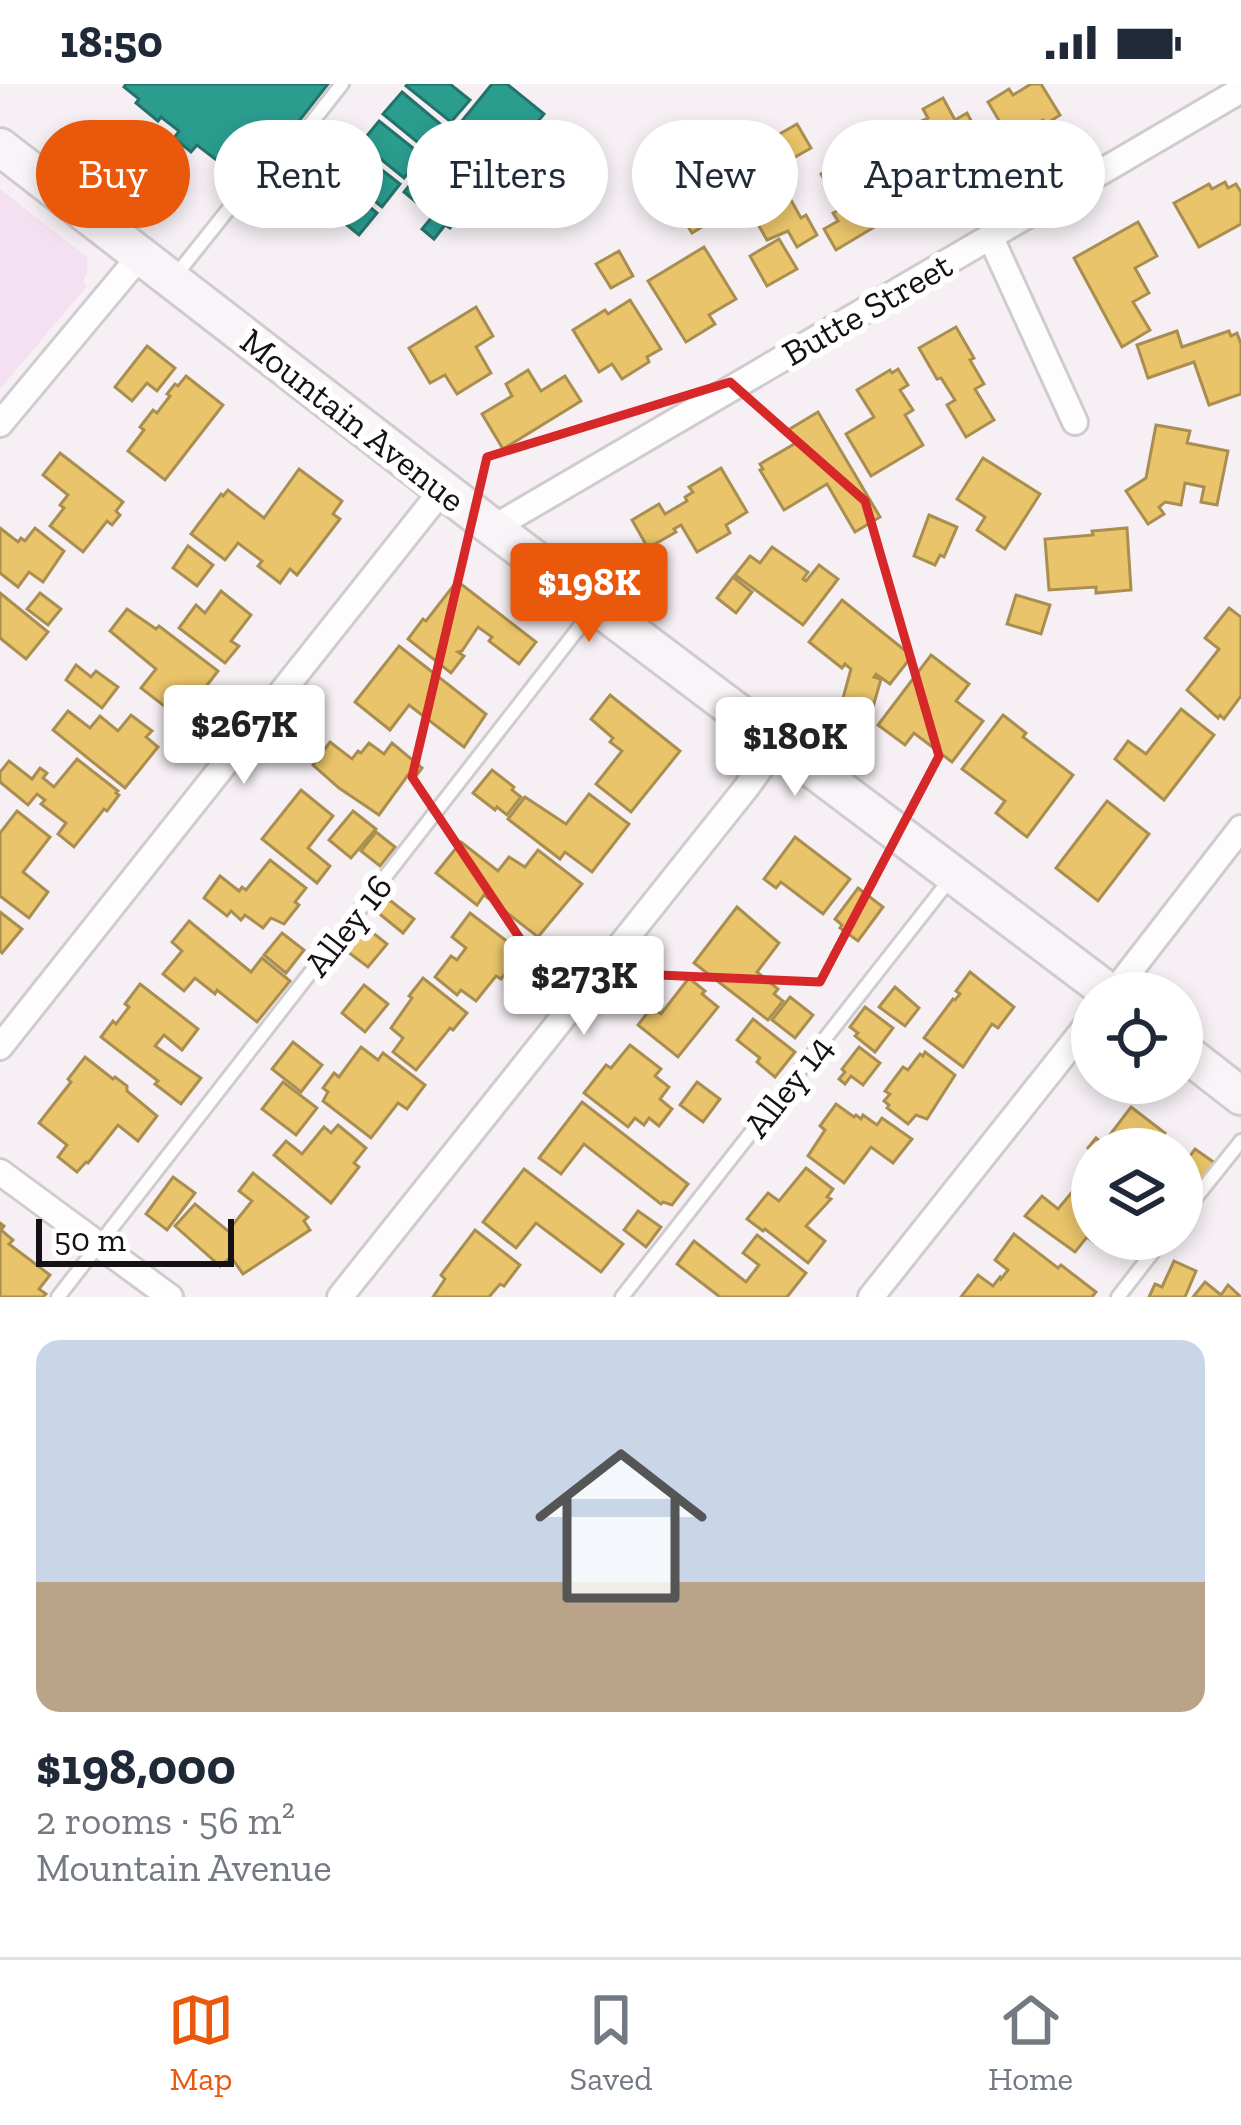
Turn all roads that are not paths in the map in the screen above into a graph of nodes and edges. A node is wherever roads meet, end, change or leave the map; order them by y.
1 (342, 84) edge
2 (1241, 89) edge
3 (0, 147) edge
4 (990, 236) junction
5 (140, 256) junction
6 (172, 281) junction
7 (1075, 422) dead end
8 (0, 424) edge
9 (443, 489) junction
10 (493, 527) junction
11 (597, 605) junction
12 (779, 742) junction
13 (1241, 828) edge
14 (953, 874) junction
15 (1083, 972) edge
16 (1128, 972) edge
17 (1071, 1045) edge
18 (0, 1047) edge
19 (1203, 1066) edge
20 (1241, 1096) edge
21 (1241, 1141) edge
22 (0, 1172) edge
23 (1203, 1189) edge
24 (99, 1245) junction
25 (1147, 1260) edge
26 (58, 1297) edge
27 (170, 1297) edge
28 (340, 1297) edge
29 (622, 1297) edge
30 (871, 1297) edge
31 (1118, 1297) edge

1 - 6 lane
2 - 4 street, Butte Street
3 - 5 main road, Mountain Avenue
4 - 7 street
4 - 10 street, Butte Street
5 - 6 main road, Mountain Avenue
5 - 8 street
6 - 9 main road, Mountain Avenue
9 - 10 main road, Mountain Avenue
9 - 18 street
10 - 11 main road, Mountain Avenue
11 - 12 main road, Mountain Avenue
11 - 24 lane, Alley 16
12 - 14 main road, Mountain Avenue
12 - 28 street
13 - 16 street
14 - 15 main road, Mountain Avenue
14 - 29 lane, Alley 14
17 - 30 street
19 - 20 main road
21 - 23 lane
22 - 24 street
24 - 26 lane, Alley 16
24 - 27 street
25 - 31 lane

